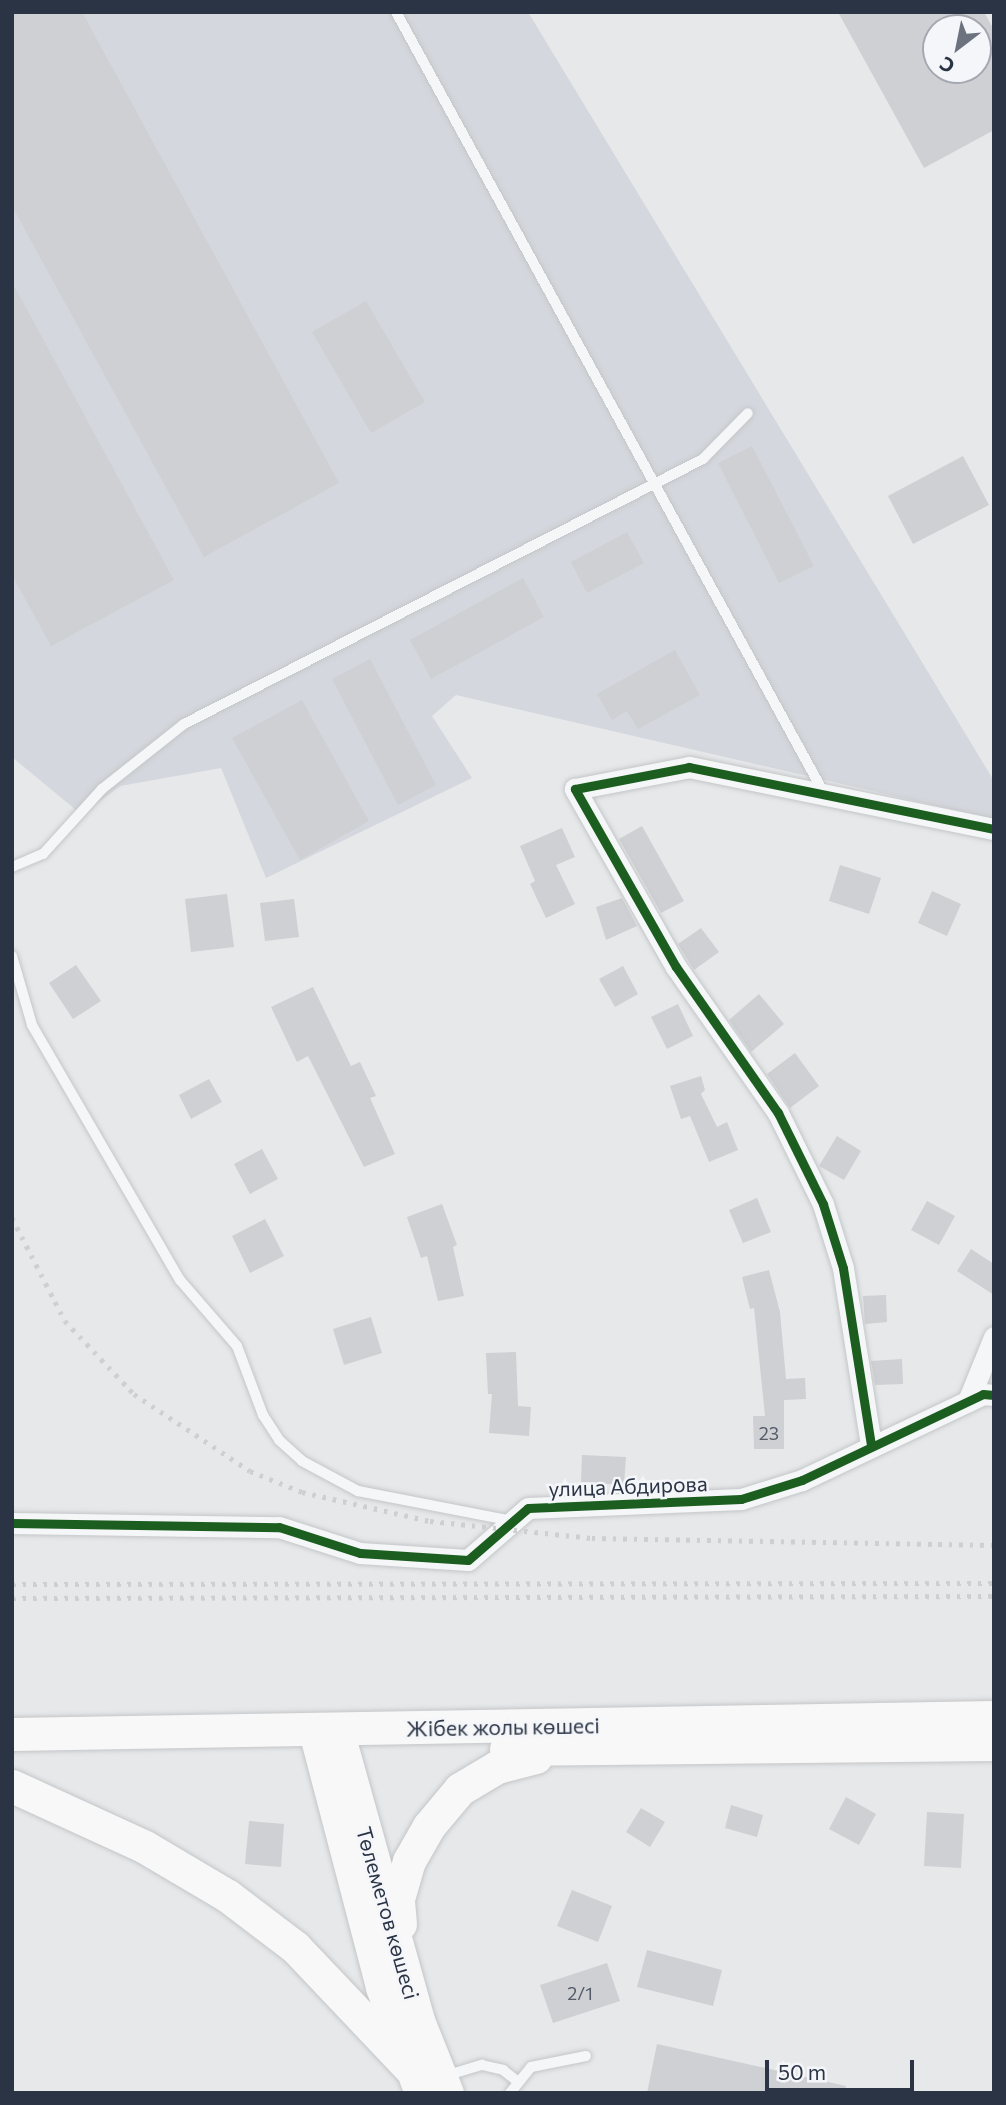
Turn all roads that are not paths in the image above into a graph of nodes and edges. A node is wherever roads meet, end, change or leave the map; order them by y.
1 (396, 12) edge
2 (748, 413) dead end
3 (654, 483) junction
4 (825, 795) junction
5 (994, 829) edge
6 (12, 867) edge
7 (12, 957) edge
8 (994, 1337) edge
9 (994, 1395) edge
10 (968, 1401) junction
11 (871, 1445) junction
12 (512, 1521) junction
13 (12, 1522) edge
14 (994, 1717) edge
15 (12, 1734) edge
16 (329, 1741) junction
17 (994, 1744) edge
18 (573, 1749) junction
19 (12, 1756) edge
20 (12, 1786) edge
21 (401, 1964) junction
22 (586, 2056) dead end
23 (517, 2081) junction
24 (430, 2083) edge
25 (510, 2093) edge

1 - 3 lane
2 - 3 lane
3 - 4 lane
3 - 6 lane
4 - 5 street
4 - 11 street
7 - 12 lane
8 - 10 street
9 - 10 street, улица Абдирова
10 - 11 street, улица Абдирова
11 - 12 street, улица Абдирова
12 - 13 street, улица Абдирова
14 - 16 main road, Жібек жолы көшесі
15 - 16 main road, Жібек жолы көшесі
16 - 18 main road
16 - 19 main road
16 - 21 main road, Төлеметов көшесі
16 - 24 main road
17 - 18 main road, Жібек жолы көшесі
18 - 21 main road
20 - 24 main road
21 - 24 main road, Төлеметов көшесі
22 - 23 lane
23 - 24 lane
23 - 25 lane

